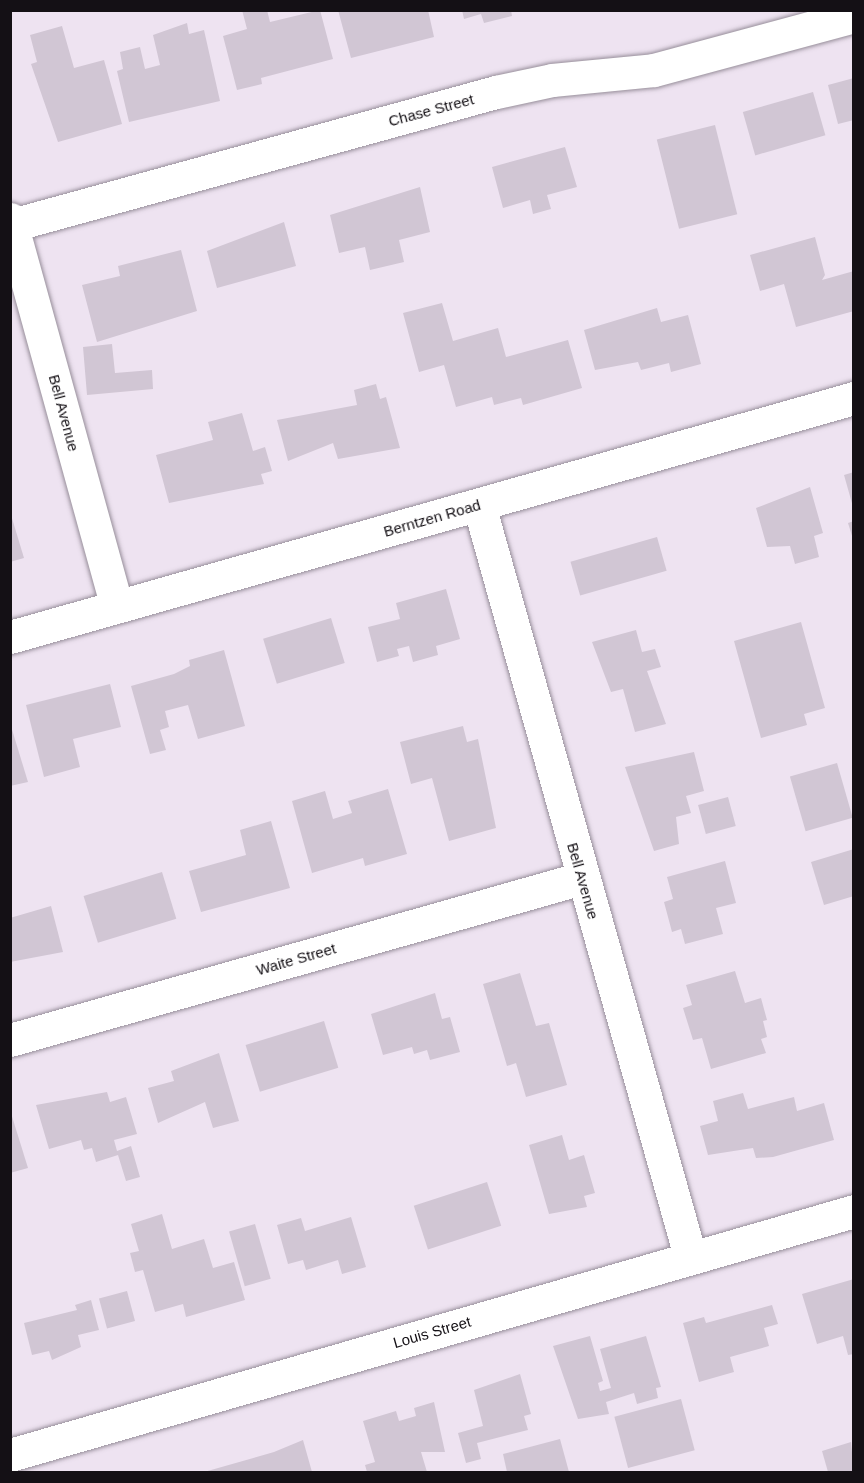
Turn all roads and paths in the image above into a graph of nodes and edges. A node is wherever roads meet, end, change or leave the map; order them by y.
1 (854, 16) edge
2 (11, 222) edge
3 (854, 398) edge
4 (478, 505) junction
5 (117, 607) junction
6 (10, 638) edge
7 (582, 878) junction
8 (10, 1040) edge
9 (854, 1211) edge
10 (690, 1256) junction
11 (10, 1455) edge

1 - 2 street, Chase Street
2 - 5 street, Bell Avenue
3 - 4 street, Berntzen Road
4 - 5 street, Berntzen Road
4 - 7 street, Bell Avenue
5 - 6 street, Berntzen Road
7 - 8 street, Waite Street
7 - 10 street, Bell Avenue
9 - 10 street, Louis Street
10 - 11 street, Louis Street

